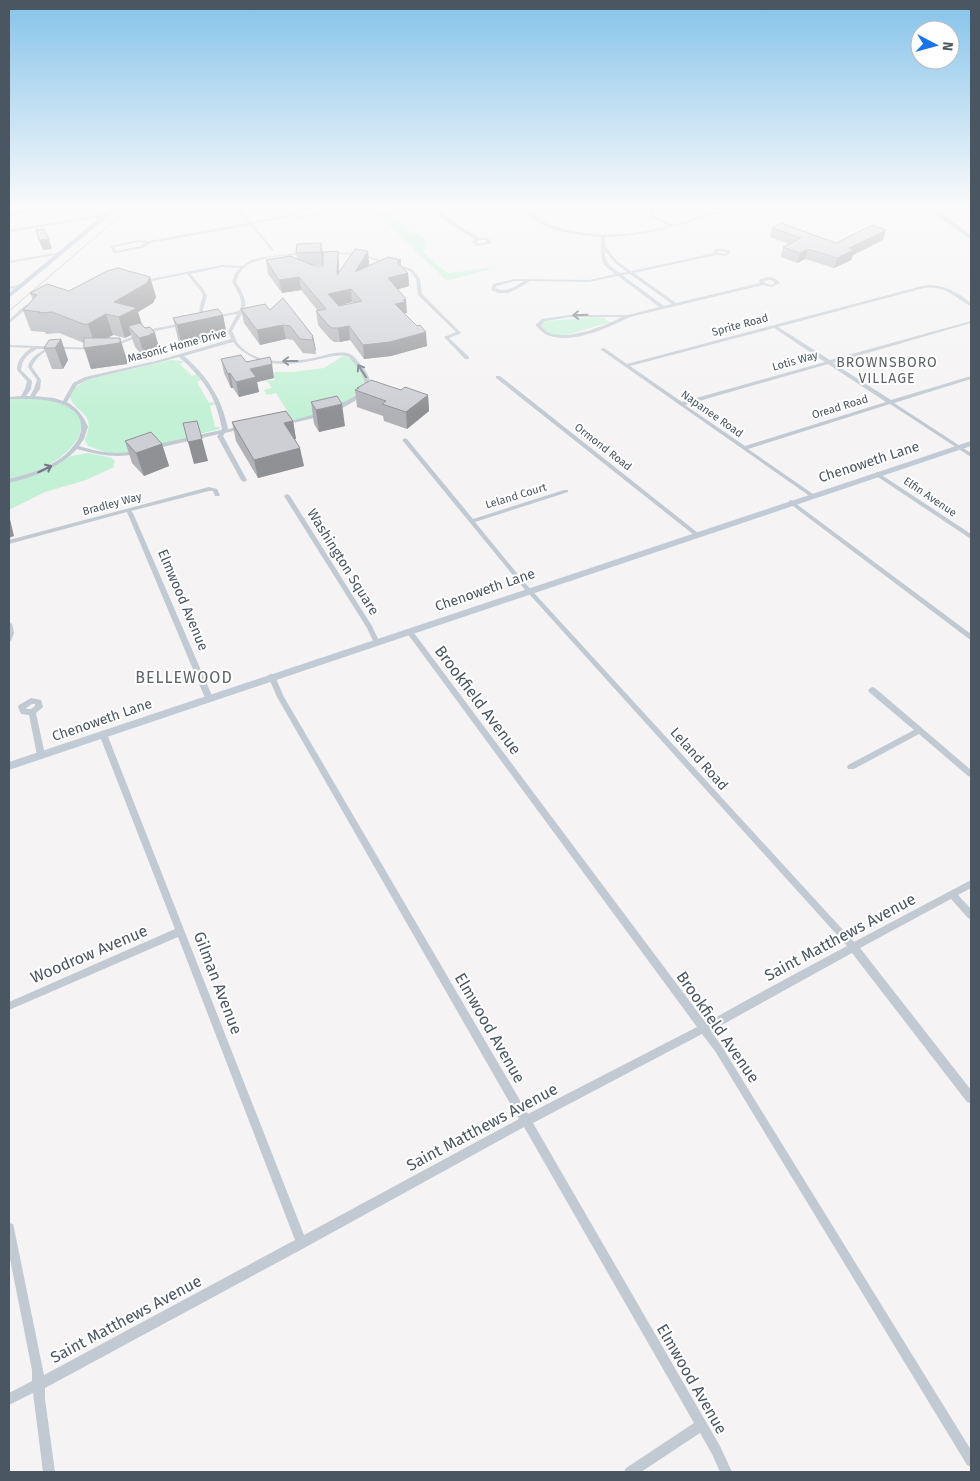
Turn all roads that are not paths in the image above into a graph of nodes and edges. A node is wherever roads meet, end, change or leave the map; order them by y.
1 (36, 273) edge
2 (188, 273) joint
3 (238, 273) edge
4 (413, 273) edge
5 (615, 273) edge
6 (630, 273) joint
7 (618, 276) junction
8 (528, 281) junction
9 (136, 283) edge
10 (763, 284) dead end
11 (22, 285) junction
12 (9, 288) edge
13 (9, 296) edge
14 (43, 301) edge
15 (676, 305) junction
16 (971, 305) edge
17 (663, 308) junction
18 (241, 312) junction
19 (608, 316) junction
20 (628, 316) junction
21 (205, 319) junction
22 (196, 321) edge
23 (9, 322) edge
24 (971, 322) edge
25 (187, 323) edge
26 (612, 324) junction
27 (774, 327) junction
28 (233, 340) junction
29 (9, 346) edge
30 (36, 347) junction
31 (106, 347) edge
32 (50, 348) junction
33 (99, 348) edge
34 (602, 349) dead end
35 (181, 356) junction
36 (467, 358) dead end
37 (829, 362) junction
38 (626, 366) junction
39 (971, 376) edge
40 (498, 377) dead end
41 (23, 397) junction
42 (32, 397) junction
43 (9, 398) edge
44 (888, 402) junction
45 (64, 403) junction
46 (681, 404) junction
47 (274, 424) edge
48 (248, 427) edge
49 (222, 431) junction
50 (405, 440) dead end
51 (971, 442) edge
52 (957, 447) junction
53 (76, 448) junction
54 (745, 448) junction
55 (971, 455) edge
56 (878, 474) junction
57 (244, 480) dead end
58 (9, 481) edge
59 (566, 491) dead end
60 (217, 495) dead end
61 (811, 495) junction
62 (287, 496) dead end
63 (791, 502) junction
64 (130, 513) dead end
65 (471, 520) junction
66 (696, 534) junction
67 (971, 537) edge
68 (9, 542) edge
69 (529, 590) junction
70 (9, 624) edge
71 (409, 631) junction
72 (971, 637) edge
73 (9, 639) edge
74 (376, 641) junction
75 (272, 676) junction
76 (872, 690) dead end
77 (209, 698) junction
78 (32, 712) dead end
79 (920, 730) junction
80 (103, 734) junction
81 (41, 755) junction
82 (9, 766) edge
83 (851, 768) dead end
84 (971, 774) edge
85 (971, 884) edge
86 (952, 895) junction
87 (971, 915) edge
88 (182, 931) junction
89 (854, 948) junction
90 (9, 1006) edge
91 (704, 1029) junction
92 (971, 1098) edge
93 (526, 1121) junction
94 (9, 1228) edge
95 (302, 1243) junction
96 (39, 1384) junction
97 (9, 1399) edge
98 (701, 1425) junction
99 (971, 1461) edge
100 (49, 1472) edge
101 (630, 1472) edge
102 (726, 1472) edge

1 - 11 main road
2 - 9 street
2 - 21 street
3 - 18 street
4 - 36 street
5 - 7 street
6 - 7 street
6 - 15 street
7 - 8 street
7 - 17 street
8 - 8 street
10 - 15 street
11 - 12 street
11 - 13 main road
14 - 23 street
15 - 17 street
16 - 27 street, Sprite Road
17 - 20 street
18 - 21 street
18 - 28 street
19 - 20 street
19 - 26 street
19 -> 26 street
20 - 26 street
21 - 22 street
24 - 37 street, Lotis Way
25 - 31 street
27 - 37 street
27 - 38 street, Sprite Road
28 - 35 street, Masonic Home Drive
47 -> 28 street, Masonic Home Drive
29 - 30 street
30 - 32 street
30 - 41 street
32 - 33 street
32 - 42 street
34 - 38 street, Napanee Road
35 - 45 street, Masonic Home Drive
35 - 49 street
37 - 44 street
37 - 46 street, Lotis Way
38 - 46 street, Napanee Road
39 - 44 street, Oread Road
40 - 66 street, Ormond Road
41 - 42 street
41 - 43 street
42 - 45 street
44 - 52 street
44 - 54 street, Oread Road
45 - 53 street
46 - 54 street, Napanee Road
48 - 49 street
49 - 53 street
49 - 57 street
50 - 65 street, Leland Road
51 - 52 main road, Chenoweth Lane
52 - 55 street
52 - 56 main road, Chenoweth Lane
58 -> 53 street
54 - 61 street, Napanee Road
56 - 61 main road, Chenoweth Lane
56 - 67 street, Elfin Avenue
59 - 65 street, Leland Court
60 - 68 street, Bradley Way
61 - 63 main road, Chenoweth Lane
62 - 74 street, Washington Square
63 - 66 main road, Chenoweth Lane
63 - 72 street
64 - 77 street, Elmwood Avenue
65 - 69 street, Leland Road
66 - 69 main road, Chenoweth Lane
69 - 71 main road, Chenoweth Lane
69 - 89 street, Leland Road
70 - 73 street
71 - 74 main road, Chenoweth Lane
71 - 91 street, Brookfield Avenue
74 - 75 main road, Chenoweth Lane
75 - 77 main road, Chenoweth Lane
75 - 93 street, Elmwood Avenue
76 - 79 street
77 - 80 main road, Chenoweth Lane
78 - 81 street
79 - 83 street
79 - 84 street
80 - 81 main road, Chenoweth Lane
80 - 88 street, Gilman Avenue
81 - 82 main road, Chenoweth Lane
85 - 86 street, Saint Matthews Avenue
86 - 87 street
86 - 89 street, Saint Matthews Avenue
88 - 90 street, Woodrow Avenue
88 - 95 street, Gilman Avenue
89 - 91 street, Saint Matthews Avenue
89 - 92 street, Leland Road
91 - 93 street, Saint Matthews Avenue
91 - 99 street, Brookfield Avenue
93 - 95 street, Saint Matthews Avenue
93 - 98 street, Elmwood Avenue
94 - 96 street
95 - 96 street, Saint Matthews Avenue
96 - 97 street, Saint Matthews Avenue
96 - 100 street
98 - 101 street
98 - 102 street, Elmwood Avenue

